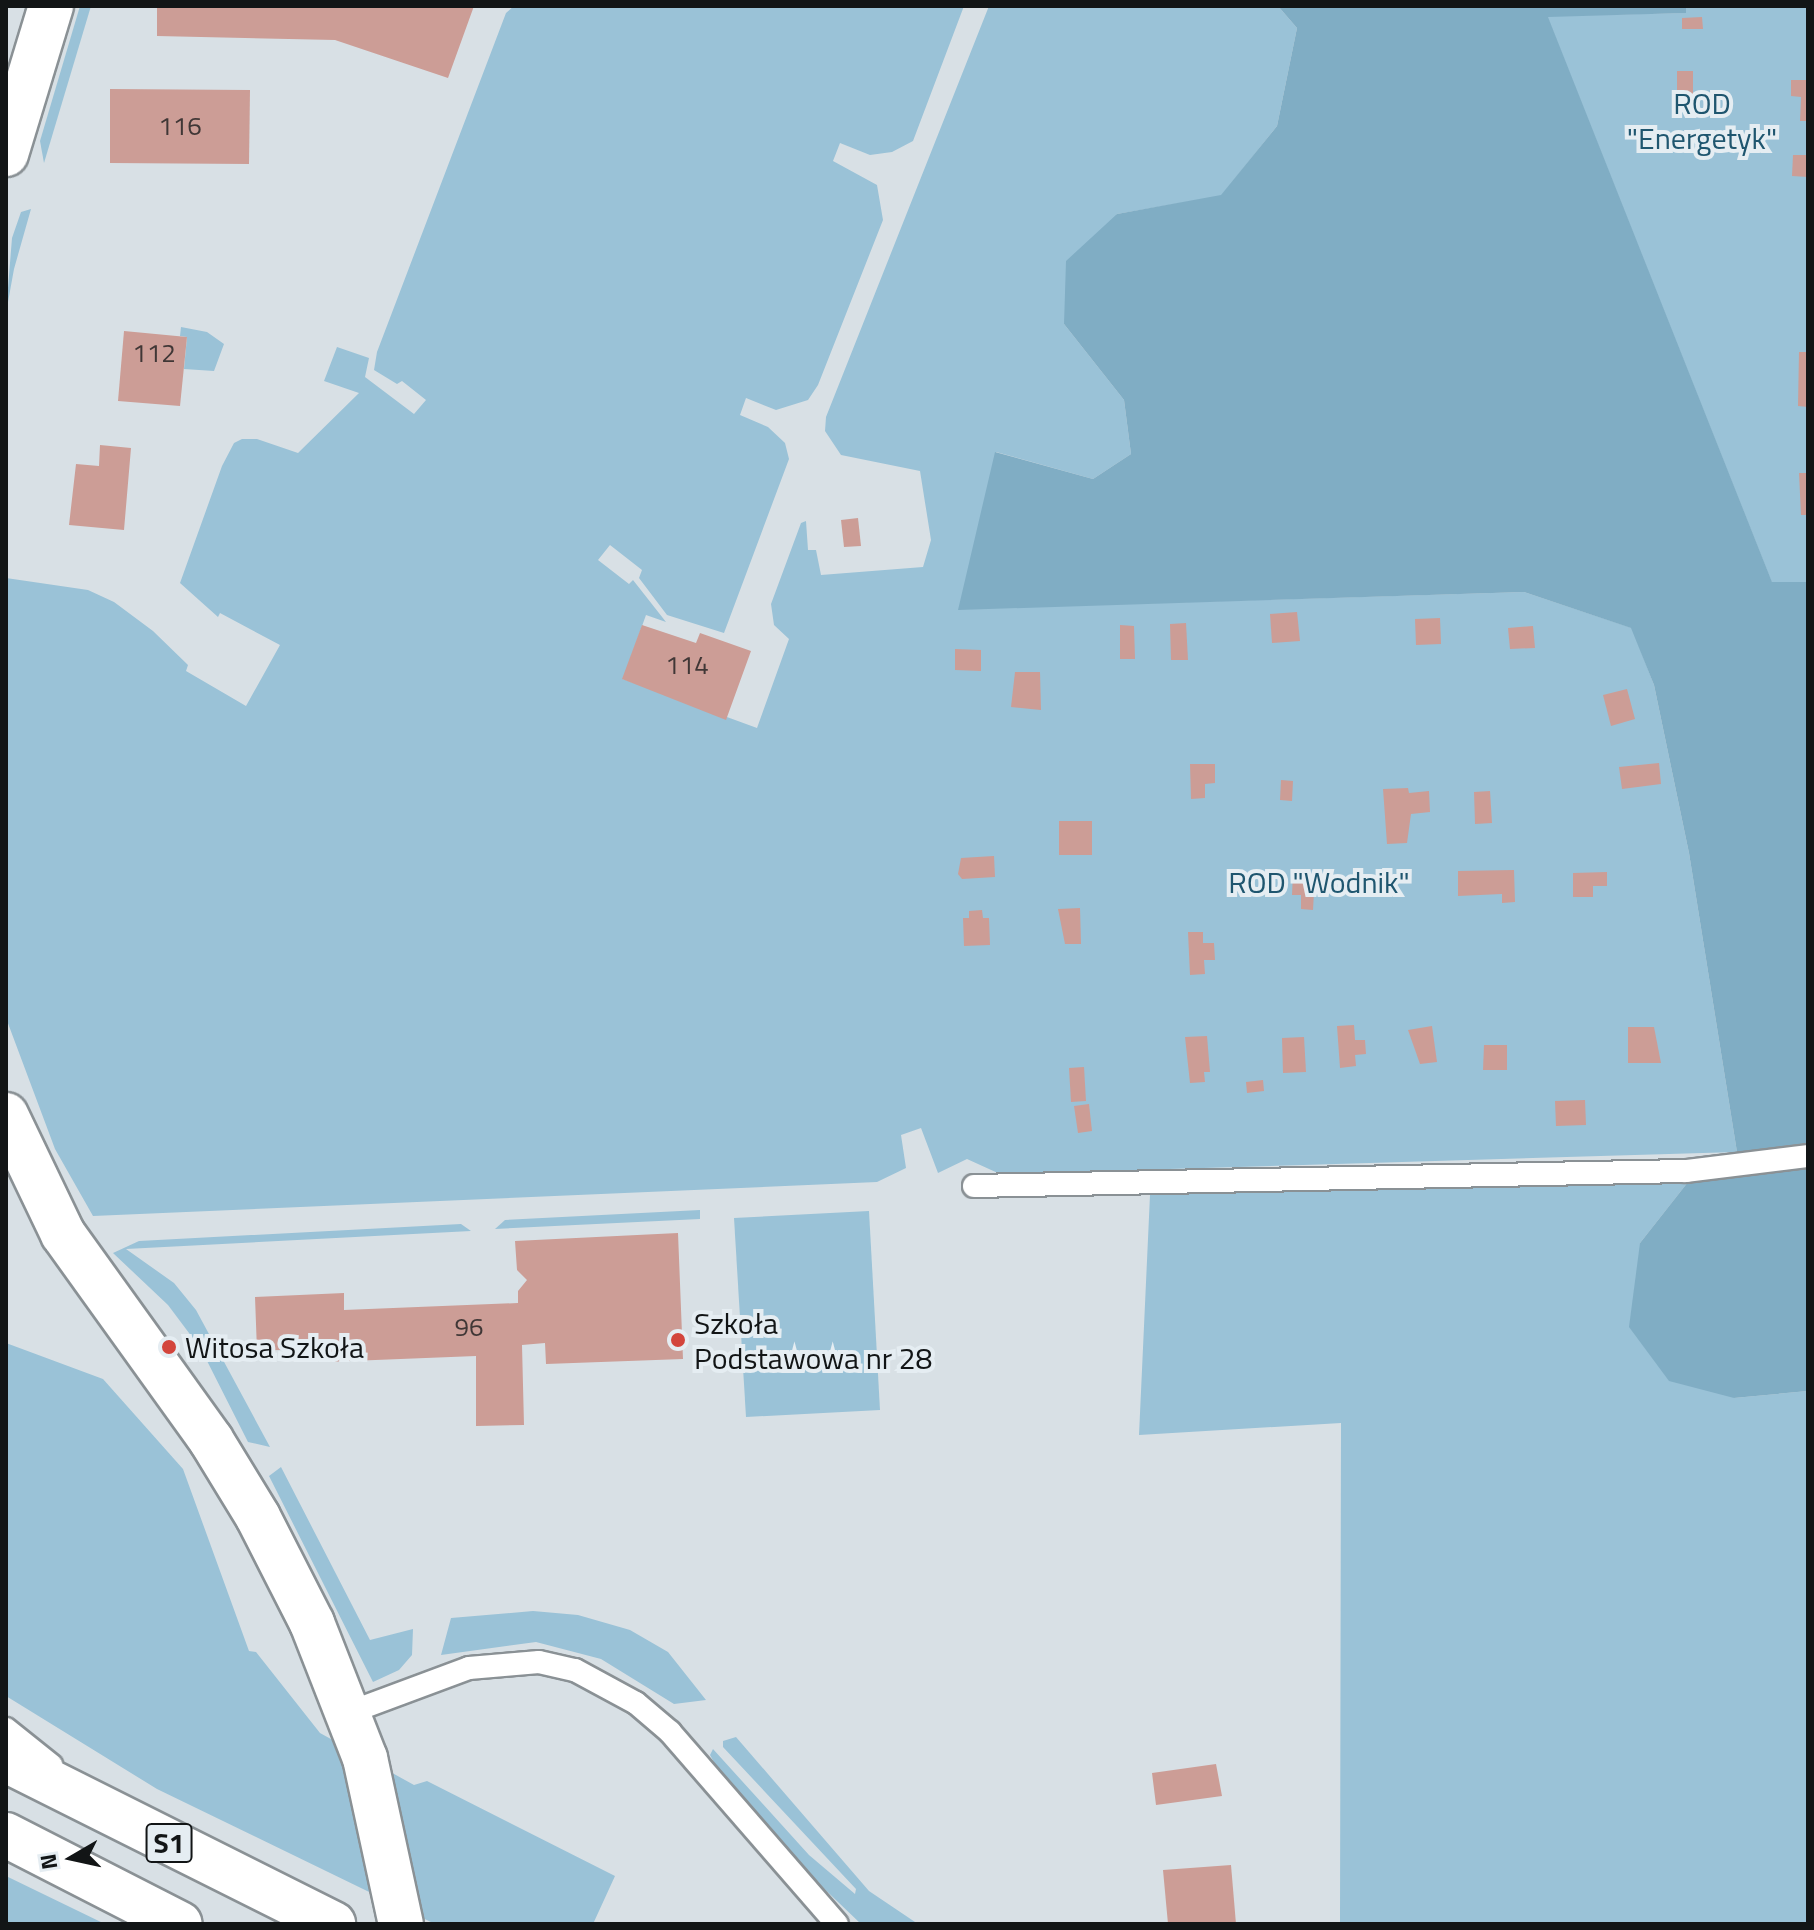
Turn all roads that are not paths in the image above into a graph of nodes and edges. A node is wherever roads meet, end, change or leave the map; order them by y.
1 (51, 6) edge
2 (6, 154) edge
3 (6, 1115) edge
4 (1808, 1156) edge
5 (974, 1186) dead end
6 (348, 1713) junction
7 (6, 1729) edge
8 (6, 1760) edge
9 (125, 1822) junction
10 (6, 1835) edge
11 (180, 1924) edge
12 (333, 1924) edge
13 (401, 1924) edge
14 (837, 1924) edge

1 - 2 main road
3 - 6 main road
4 - 5 lane
6 - 13 main road
6 - 14 lane
7 - 9 lane
8 - 9 main road, S1
9 - 12 main road, S1
10 - 11 main road, S1

